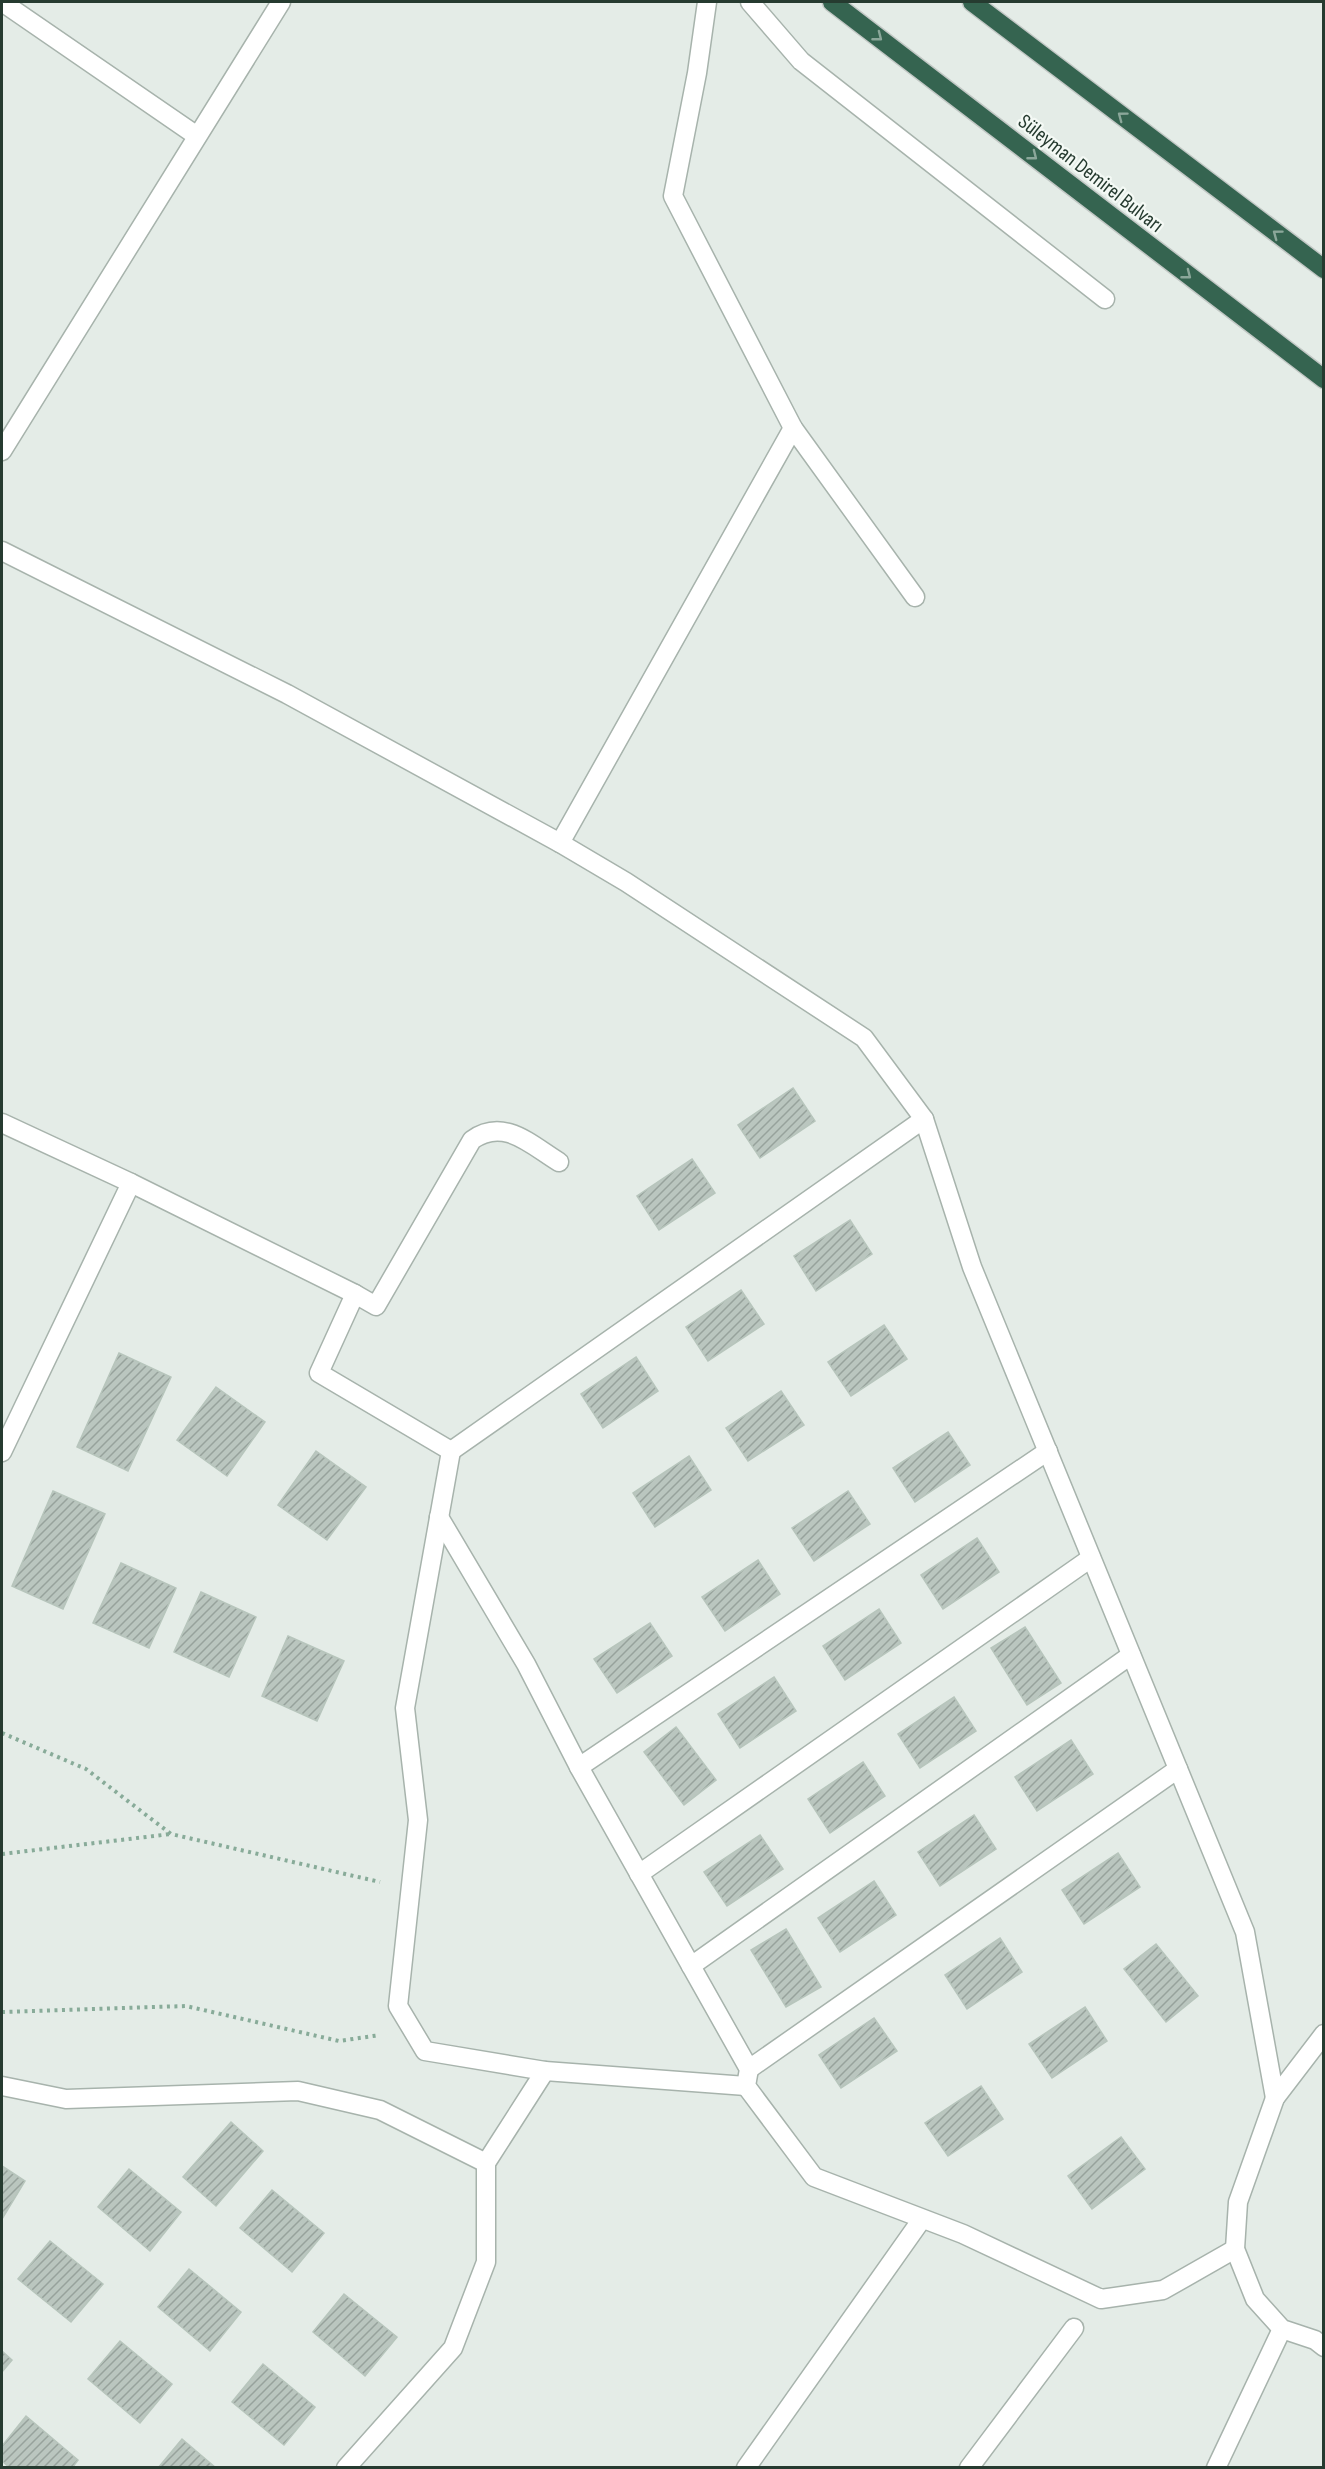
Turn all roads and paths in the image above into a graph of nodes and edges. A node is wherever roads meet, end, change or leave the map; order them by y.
1 (2, 2) edge
2 (280, 2) edge
3 (707, 2) edge
4 (750, 2) edge
5 (832, 2) edge
6 (972, 2) edge
7 (197, 136) junction
8 (1323, 269) edge
9 (1105, 299) dead end
10 (1323, 380) edge
11 (793, 428) junction
12 (2, 451) edge
13 (2, 551) edge
14 (915, 597) dead end
15 (560, 843) junction
16 (924, 1119) junction
17 (2, 1123) edge
18 (560, 1162) dead end
19 (131, 1183) junction
20 (355, 1294) junction
21 (451, 1451) junction
22 (1047, 1451) junction
23 (2, 1452) edge
24 (439, 1517) junction
25 (1091, 1558) junction
26 (1131, 1655) junction
27 (2, 1733) edge
28 (579, 1767) junction
29 (1178, 1769) junction
30 (171, 1834) junction
31 (2, 1854) edge
32 (639, 1874) junction
33 (411, 1890) junction
34 (691, 1966) junction
35 (2, 2012) edge
36 (413, 2031) junction
37 (1323, 2034) edge
38 (545, 2071) junction
39 (748, 2078) junction
40 (2, 2086) edge
41 (1275, 2098) junction
42 (486, 2163) junction
43 (922, 2219) junction
44 (1234, 2249) junction
45 (1074, 2328) dead end
46 (1282, 2330) junction
47 (1323, 2347) edge
48 (346, 2468) edge
49 (746, 2468) edge
50 (969, 2468) edge
51 (1216, 2468) edge

1 - 7 street
2 - 7 street
3 - 11 street
4 - 9 street
5 -> 10 highway, Süleyman Demirel Bulvarı
8 -> 6 highway
7 - 12 street
11 - 14 street
11 - 15 street
13 - 15 street
15 - 16 street
16 - 21 street
16 - 22 street
17 - 19 street
18 - 20 street
19 - 20 street
19 - 23 street
20 - 21 street
21 - 24 street
22 - 25 street
22 - 28 street
24 - 28 street
24 - 33 street
25 - 26 street
25 - 32 street
26 - 29 street
26 - 34 street
27 - 30 path
28 - 32 street
29 - 39 street
29 - 41 street
30 - 31 path
30 - 33 path
32 - 34 street
33 - 36 street
34 - 39 street
35 - 36 path
36 - 38 street
37 - 41 street
38 - 39 street
38 - 42 street
39 - 43 street
40 - 42 street
41 - 44 street
42 - 48 street
43 - 44 street
43 - 49 street
44 - 46 street
45 - 50 street
46 - 47 street
46 - 51 street

